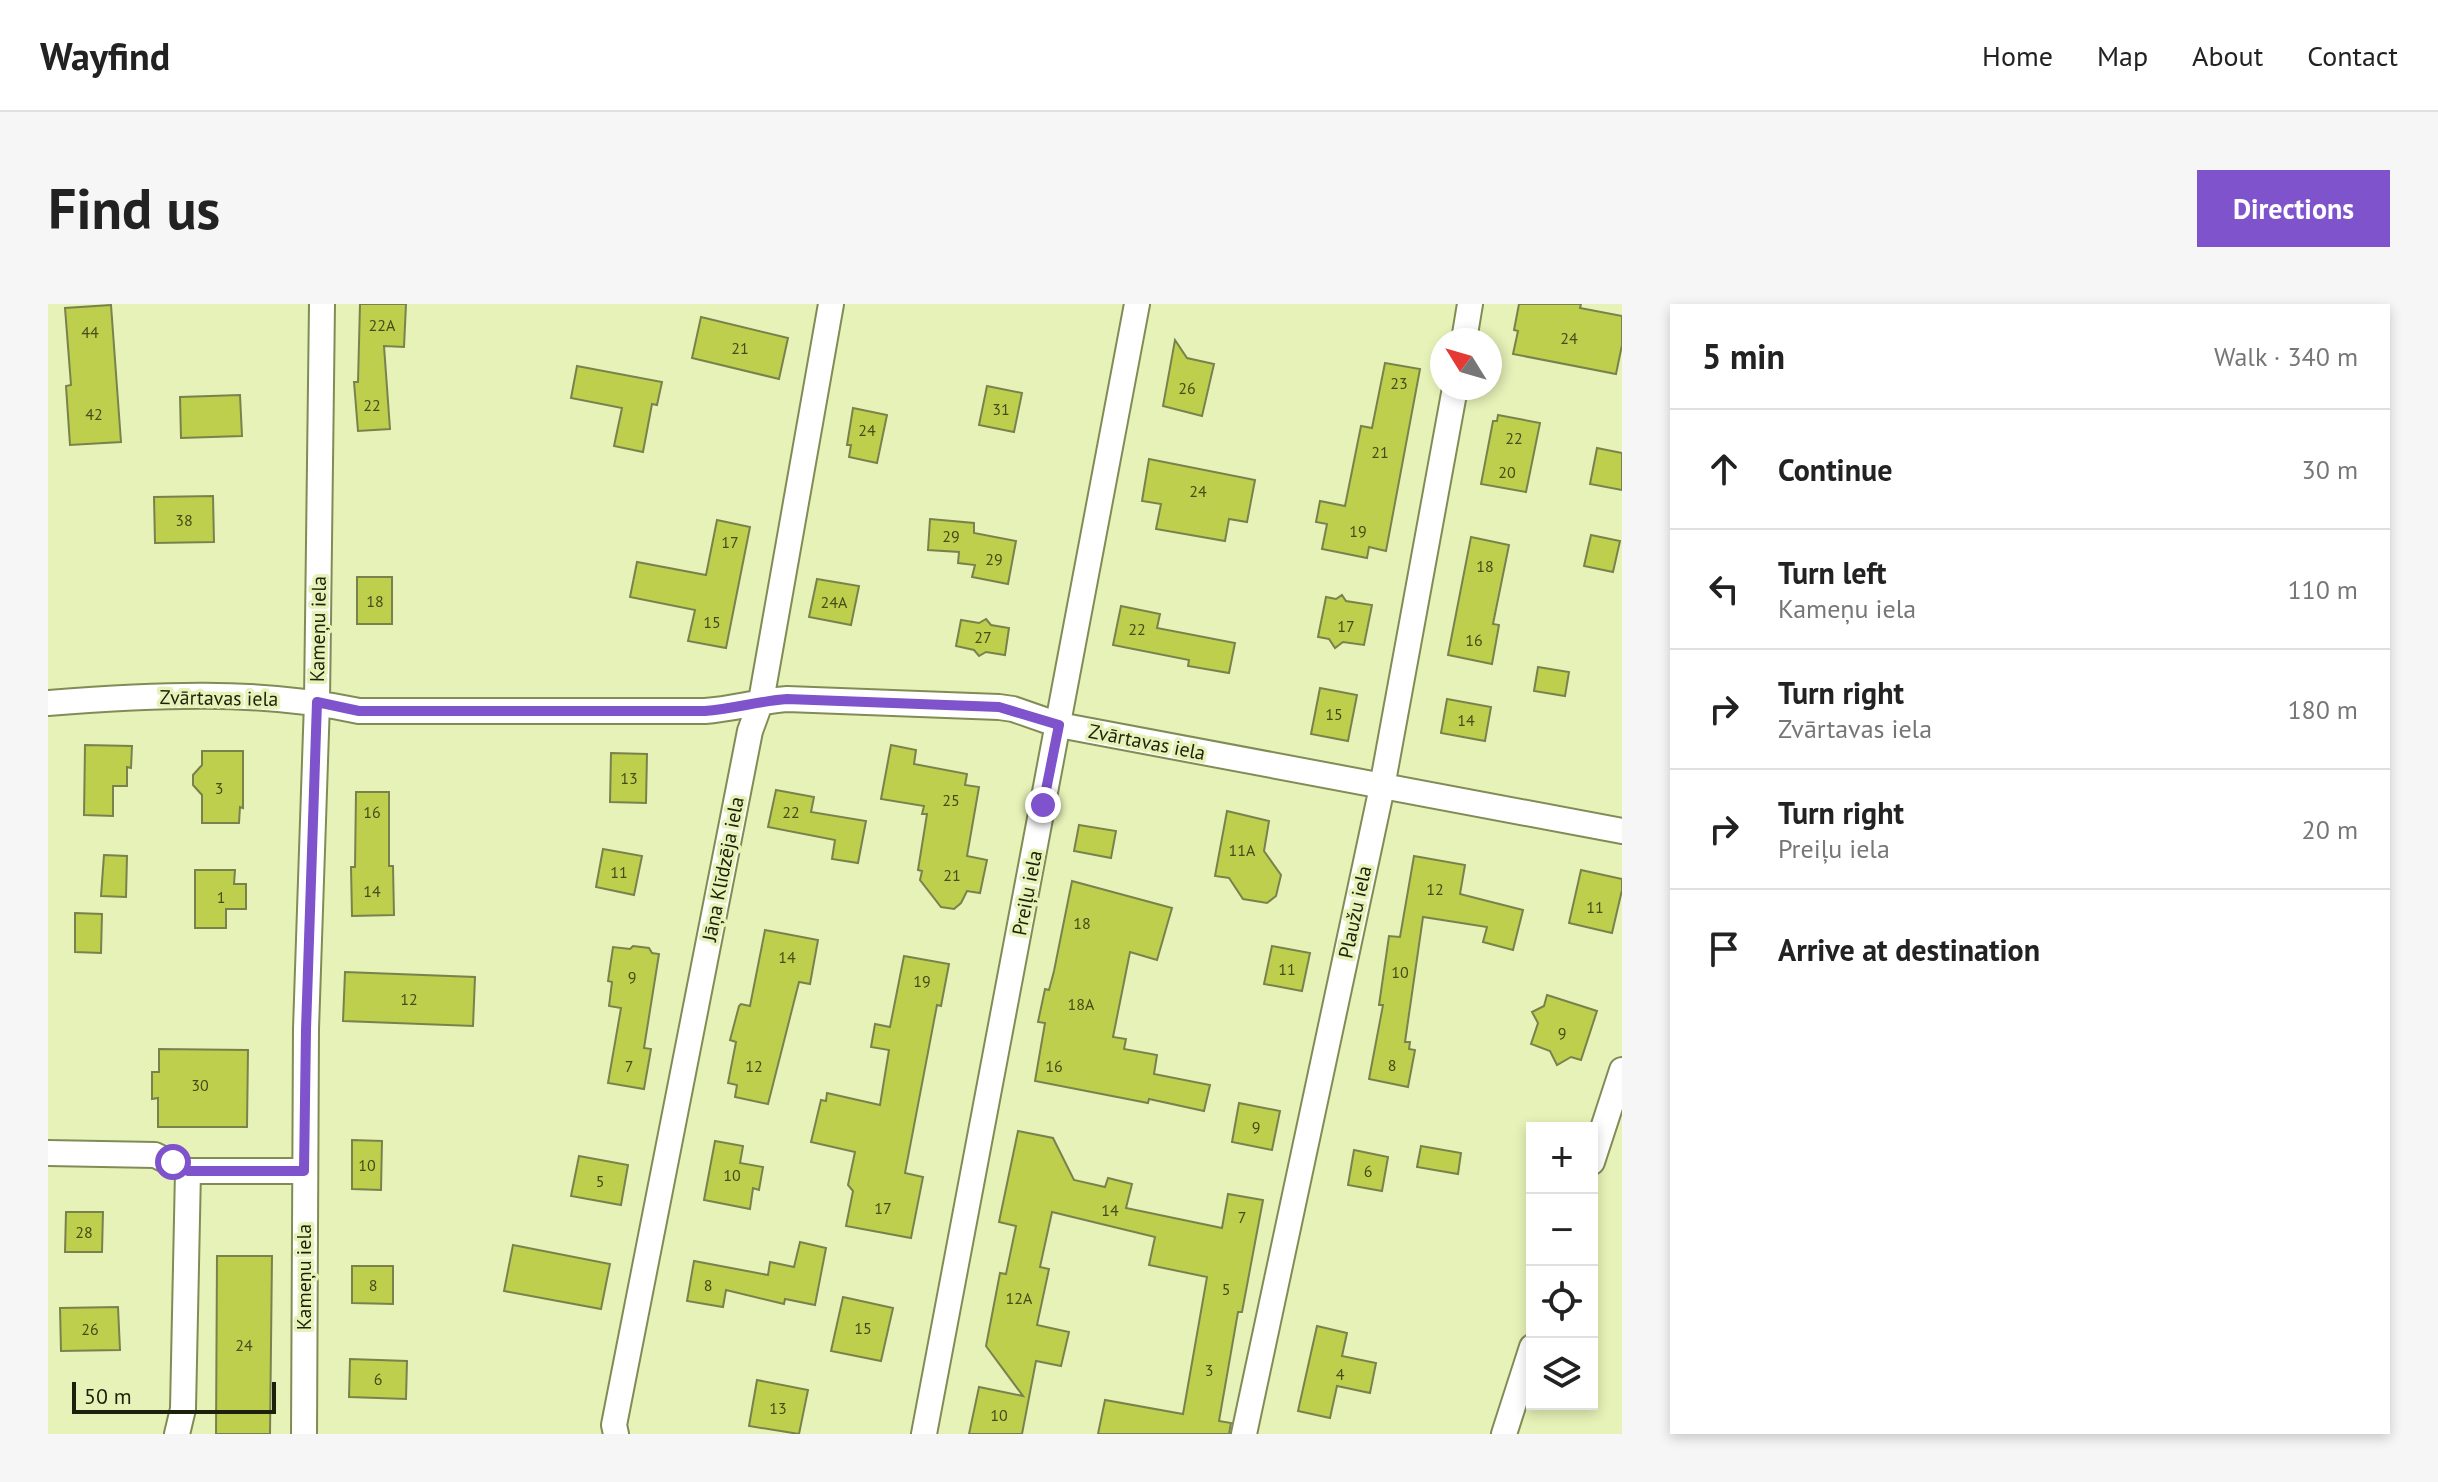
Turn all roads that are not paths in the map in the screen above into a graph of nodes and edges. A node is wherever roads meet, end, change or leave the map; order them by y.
1 (322, 304) edge
2 (831, 304) edge
3 (1137, 304) edge
4 (1470, 304) edge
5 (1466, 328) edge
6 (1453, 400) edge
7 (761, 701) junction
8 (317, 702) junction
9 (48, 703) edge
10 (1059, 725) junction
11 (1382, 787) junction
12 (1622, 831) edge
13 (1622, 1070) edge
14 (1598, 1144) edge
15 (48, 1153) edge
16 (188, 1171) junction
17 (304, 1171) junction
18 (1526, 1366) edge
19 (177, 1434) edge
20 (304, 1434) edge
21 (616, 1434) edge
22 (924, 1434) edge
23 (1244, 1434) edge
24 (1504, 1434) edge

1 - 8 street, Kameņu iela
2 - 7 street, Jāņa Klīdzēja iela
3 - 10 street, Preiļu iela
4 - 5 street
6 - 11 street, Plaužu iela
7 - 8 street, Zvārtavas iela
7 - 10 street, Zvārtavas iela
7 - 21 street, Jāņa Klīdzēja iela
8 - 9 street, Zvārtavas iela
8 - 17 street, Kameņu iela
10 - 11 street, Zvārtavas iela
10 - 22 street, Preiļu iela
11 - 12 street, Zvārtavas iela
11 - 23 street, Plaužu iela
13 - 14 street
15 - 16 street
16 - 17 street
16 - 19 street
17 - 20 street, Kameņu iela
18 - 24 street

